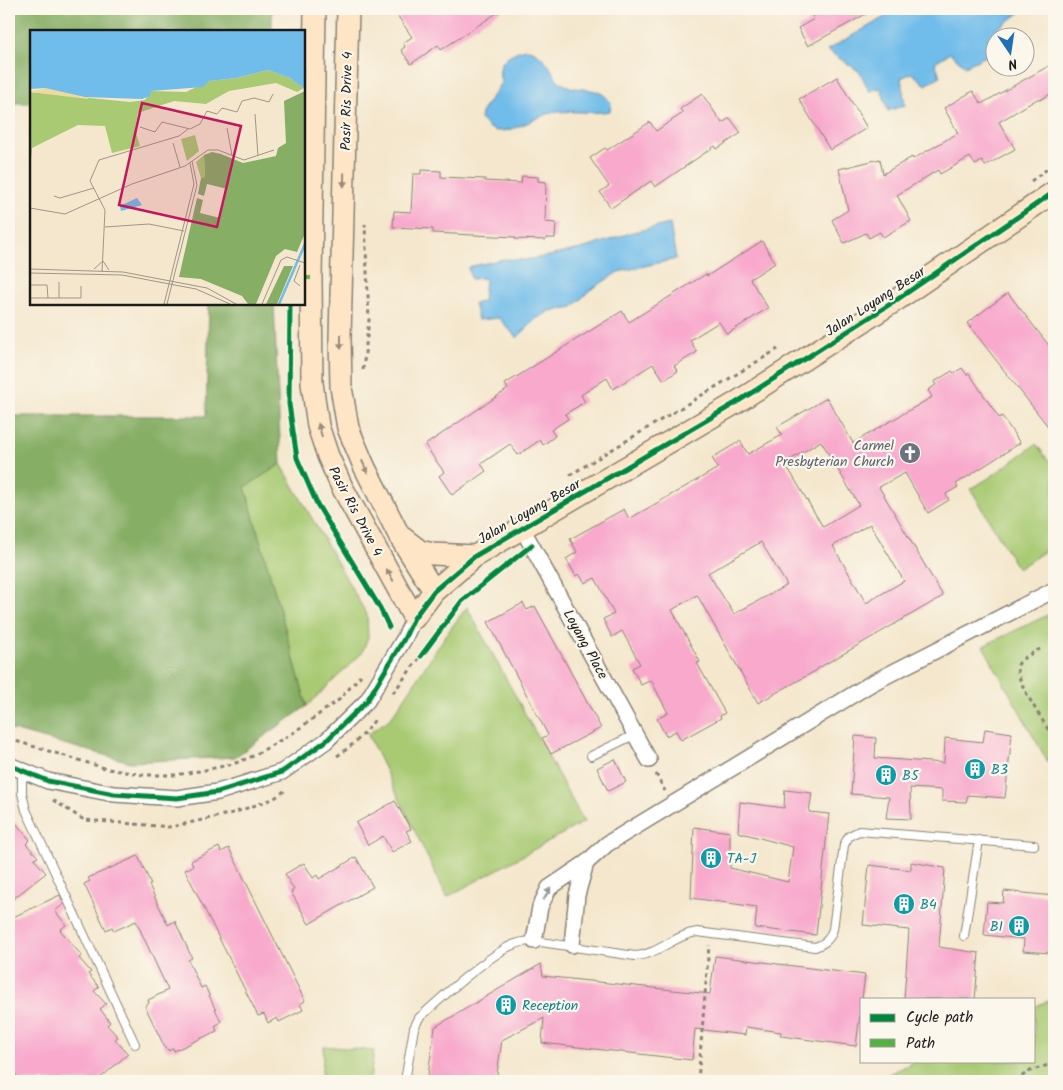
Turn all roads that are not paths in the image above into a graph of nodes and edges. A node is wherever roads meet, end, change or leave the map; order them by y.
1 (315, 9) edge
2 (348, 9) edge
3 (1054, 192) edge
4 (527, 536) junction
5 (400, 537) junction
6 (475, 556) junction
7 (1054, 590) edge
8 (434, 591) junction
9 (414, 618) junction
10 (636, 734) junction
11 (591, 756) dead end
12 (650, 760) road end
13 (16, 767) edge
14 (979, 840) junction
15 (1034, 846) dead end
16 (586, 863) junction
17 (964, 936) dead end
18 (534, 940) junction
19 (572, 945) junction
20 (135, 1044) dead end
21 (405, 1081) edge

9 -> 1 street, Pasir Ris Drive 4
2 -> 5 street, Pasir Ris Drive 4
3 - 4 street, Jalan Loyang Besar
4 - 6 street, Jalan Loyang Besar
4 - 10 street, Loyang Place
5 - 6 street
5 - 8 street, Pasir Ris Drive 4
6 - 8 street, Jalan Loyang Besar
7 - 16 street
8 - 9 street, Jalan Loyang Besar
9 - 13 street, Jalan Loyang Besar
10 - 11 lane
10 - 12 street, Loyang Place
13 - 20 lane
14 - 15 lane
14 - 17 lane
14 - 19 lane
18 -> 16 street
16 - 19 street
18 - 19 lane
18 - 21 lane

